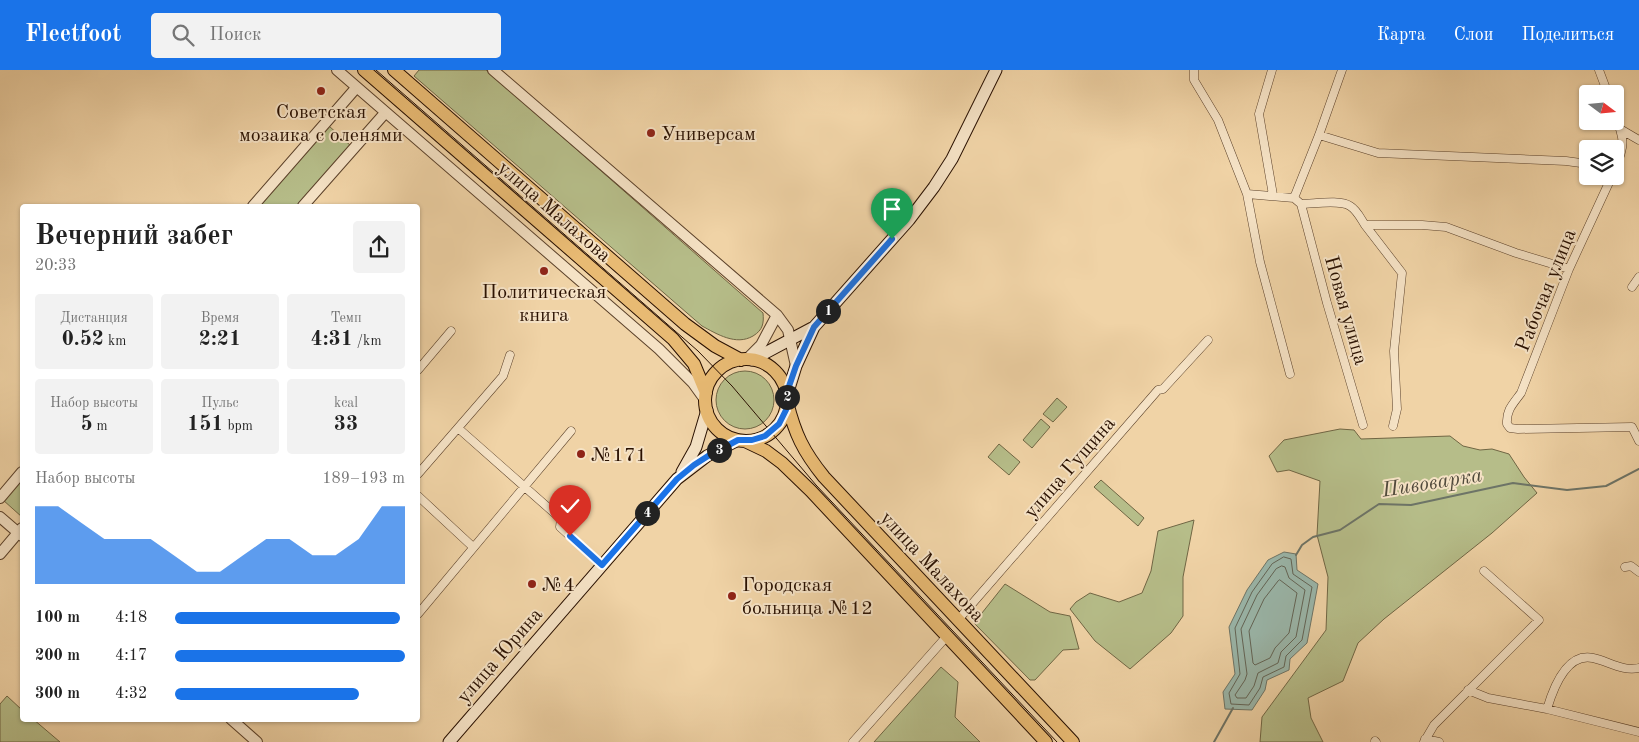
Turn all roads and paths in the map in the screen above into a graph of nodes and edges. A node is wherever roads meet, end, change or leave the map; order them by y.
1 (336, 70) edge
2 (364, 70) edge
3 (394, 70) edge
4 (493, 70) edge
5 (996, 70) edge
6 (1194, 70) edge
7 (1272, 70) edge
8 (1342, 70) edge
9 (1599, 70) edge
10 (1605, 85) edge
11 (356, 88) junction
12 (385, 113) junction
13 (1622, 130) edge
14 (1320, 135) junction
15 (1639, 140) edge
16 (1579, 163) edge
17 (1608, 185) edge
18 (1247, 194) junction
19 (1273, 195) junction
20 (1294, 198) junction
21 (255, 204) edge
22 (305, 204) edge
23 (1301, 204) junction
24 (1365, 225) junction
25 (1569, 269) junction
26 (1639, 277) edge
27 (1632, 287) dead end
28 (777, 315) junction
29 (814, 327) junction
30 (451, 332) dead end
31 (791, 340) junction
32 (1208, 340) dead end
33 (510, 354) dead end
34 (747, 360) junction
35 (796, 366) junction
36 (420, 368) edge
37 (1290, 374) dead end
38 (787, 398) junction
39 (706, 401) junction
40 (1364, 425) dead end
41 (1393, 426) dead end
42 (458, 428) junction
43 (570, 431) dead end
44 (742, 441) junction
45 (1639, 441) edge
46 (420, 472) edge
47 (20, 474) edge
48 (677, 479) junction
49 (525, 487) junction
50 (0, 498) edge
51 (420, 498) edge
52 (2, 519) edge
53 (20, 531) edge
54 (20, 533) edge
55 (473, 547) junction
56 (0, 554) edge
57 (602, 565) junction
58 (1625, 566) dead end
59 (1484, 571) dead end
60 (1639, 572) edge
61 (420, 602) edge
62 (425, 606) junction
63 (420, 612) edge
64 (958, 620) junction
65 (947, 636) junction
66 (1639, 668) edge
67 (1468, 690) junction
68 (1547, 709) junction
69 (235, 722) edge
70 (1639, 732) edge
71 (1424, 740) edge
72 (257, 742) edge
73 (448, 742) edge
74 (853, 742) edge
75 (1046, 742) edge
76 (1072, 742) edge
77 (1439, 742) edge

1 - 11 street
2 - 39 main road, улица Малахова
3 - 34 main road, улица Малахова
4 - 28 street
5 - 29 main road
6 - 18 street
7 - 19 street
8 - 14 street
9 - 10 street
11 - 12 street
11 - 21 street
12 - 22 street
12 - 39 street
13 - 15 street
14 - 16 street
14 - 20 street
17 - 25 street, Рабочая улица
18 - 19 street
18 - 37 street
19 - 20 street
20 - 23 street
23 - 24 street, Новая улица
23 - 40 street, Новая улица
24 - 25 street
24 - 41 street, Новая улица
25 - 45 street, Рабочая улица
26 - 27 street
28 - 31 street
28 - 34 street
29 - 31 main road
29 - 35 main road
30 - 36 street
31 - 34 main road
31 - 35 street
32 - 64 street, улица Гущина
33 - 42 street
34 - 38 main road
34 - 39 main road
35 - 38 main road
38 - 44 main road
38 - 64 main road, улица Малахова
39 - 44 main road
39 - 48 main road, улица Юрина
42 - 46 street
42 - 49 street
43 - 49 street
44 - 48 main road, улица Юрина
44 - 65 main road, улица Малахова
47 - 50 street
48 - 57 main road, улица Юрина
49 - 55 street
49 - 57 street
51 - 55 street
52 - 53 street
54 - 56 street
55 - 62 street
57 - 73 main road, улица Юрина
58 - 60 street
59 - 67 street
61 - 62 street
62 - 63 street
64 - 76 main road, улица Малахова
65 - 74 street
65 - 75 main road, улица Малахова
66 - 68 street
67 - 68 street
67 - 71 street
68 - 70 street
69 - 72 street
71 - 77 street

